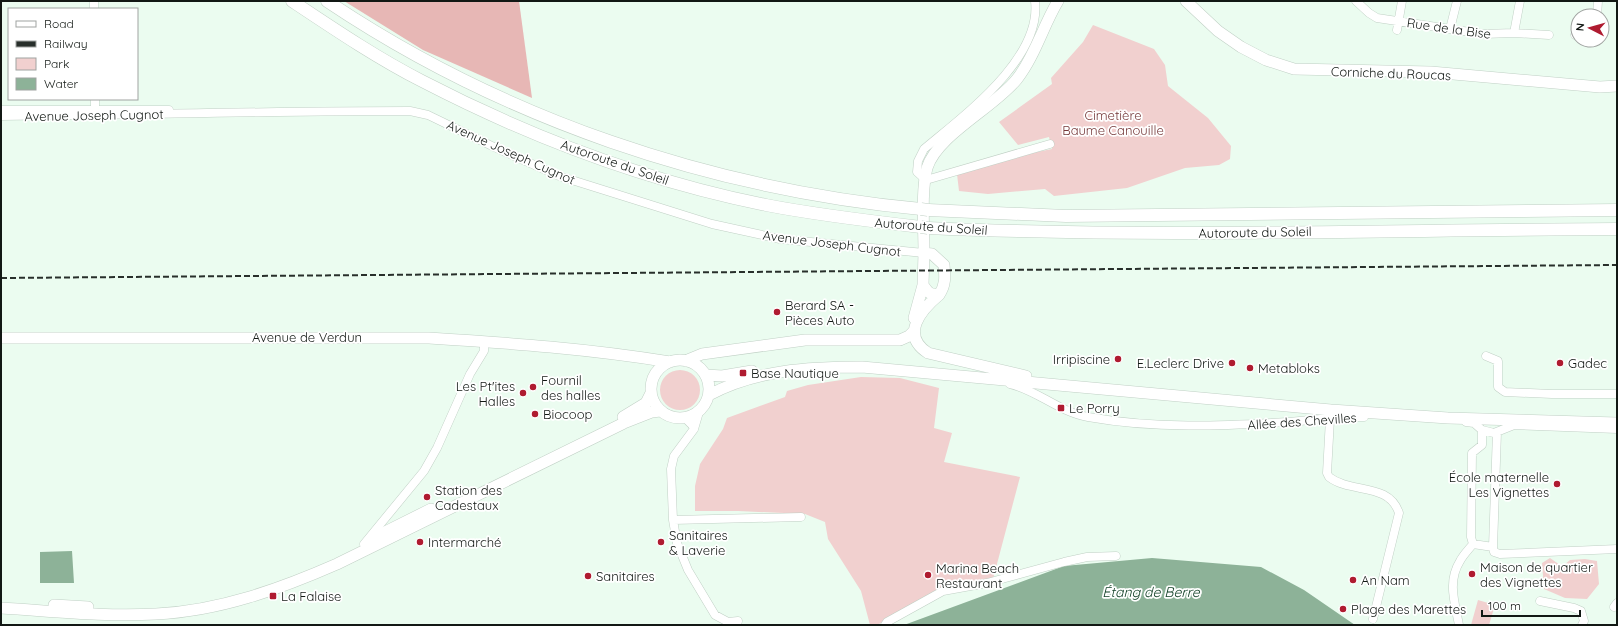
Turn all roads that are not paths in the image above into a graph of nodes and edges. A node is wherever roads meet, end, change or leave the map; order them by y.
1 (292, 1) edge
2 (327, 1) edge
3 (1035, 1) edge
4 (1058, 1) edge
5 (1186, 1) edge
6 (1356, 1) edge
7 (1402, 1) edge
8 (1457, 1) edge
9 (1520, 1) edge
10 (1397, 26) junction
11 (1450, 29) junction
12 (1514, 33) junction
13 (1549, 35) dead end
14 (1617, 86) edge
15 (95, 100) edge
16 (1, 110) edge
17 (95, 112) junction
18 (1, 116) edge
19 (1050, 144) dead end
20 (926, 180) junction
21 (1617, 210) edge
22 (1617, 228) edge
23 (924, 253) junction
24 (924, 285) junction
25 (939, 295) junction
26 (914, 331) junction
27 (1, 338) edge
28 (894, 340) junction
29 (484, 341) junction
30 (611, 354) junction
31 (702, 354) junction
32 (1486, 356) dead end
33 (685, 361) junction
34 (670, 362) junction
35 (702, 371) junction
36 (1026, 376) junction
37 (653, 379) junction
38 (992, 379) junction
39 (651, 393) junction
40 (1617, 394) edge
41 (709, 395) junction
42 (660, 411) junction
43 (699, 412) junction
44 (1617, 416) edge
45 (685, 418) junction
46 (1330, 419) junction
47 (1617, 423) edge
48 (694, 429) junction
49 (1617, 429) edge
50 (1482, 430) junction
51 (1497, 432) junction
52 (1496, 442) junction
53 (1482, 445) junction
54 (801, 517) dead end
55 (673, 520) junction
56 (364, 544) junction
57 (1473, 544) junction
58 (1493, 548) junction
59 (1617, 549) edge
60 (1116, 556) dead end
61 (1540, 601) dead end
62 (1, 602) edge
63 (1, 608) edge
64 (43, 608) junction
65 (1373, 619) dead end
66 (738, 621) dead end
67 (885, 625) edge
68 (1459, 625) edge
69 (1582, 625) edge

1 - 22 highway, Autoroute du Soleil
2 - 21 highway, Autoroute du Soleil
3 - 20 street
4 - 20 main road
5 - 14 main road, Corniche du Roucas
6 - 10 street, Rue de la Bise
7 - 10 street
8 - 11 street
9 - 12 street
10 - 11 street, Rue de la Bise
11 - 12 street, Rue de la Bise
12 - 13 street, Rue de la Bise
15 - 17 street
16 - 17 street, Avenue Joseph Cugnot
17 - 18 street, Avenue Joseph Cugnot
17 - 23 street, Avenue Joseph Cugnot
19 - 20 street
20 - 23 main road
23 - 24 main road
23 - 25 main road
24 - 25 main road
24 - 28 main road
25 - 26 main road
26 - 28 main road
26 - 36 main road
27 - 29 main road, Avenue de Verdun
28 - 31 main road
29 - 30 main road, Avenue de Verdun
29 - 56 street
30 - 34 main road
30 - 37 main road
31 - 33 main road
31 - 35 main road
32 - 40 street
33 - 34 main road
33 - 35 main road
34 - 37 main road
35 - 36 main road
35 - 41 main road
36 - 44 main road
37 - 39 main road
38 - 41 main road
38 - 46 street, Allée des Chevilles
38 - 47 main road
39 - 42 main road
39 - 56 main road
41 - 43 main road
42 - 45 main road
42 - 64 main road
43 - 45 main road
43 - 48 street
45 - 48 street
46 - 50 street, Allée des Chevilles
46 - 65 street
48 - 55 street
49 - 51 street, Allée des Chevilles
50 - 51 street, Allée des Chevilles
50 - 53 street
51 - 52 street
52 - 53 street
52 - 58 street
53 - 57 street
54 - 55 street
55 - 66 street
56 - 64 main road
57 - 58 street
57 - 68 street
58 - 59 street
60 - 67 street
61 - 69 street
62 - 64 main road
63 - 64 main road

